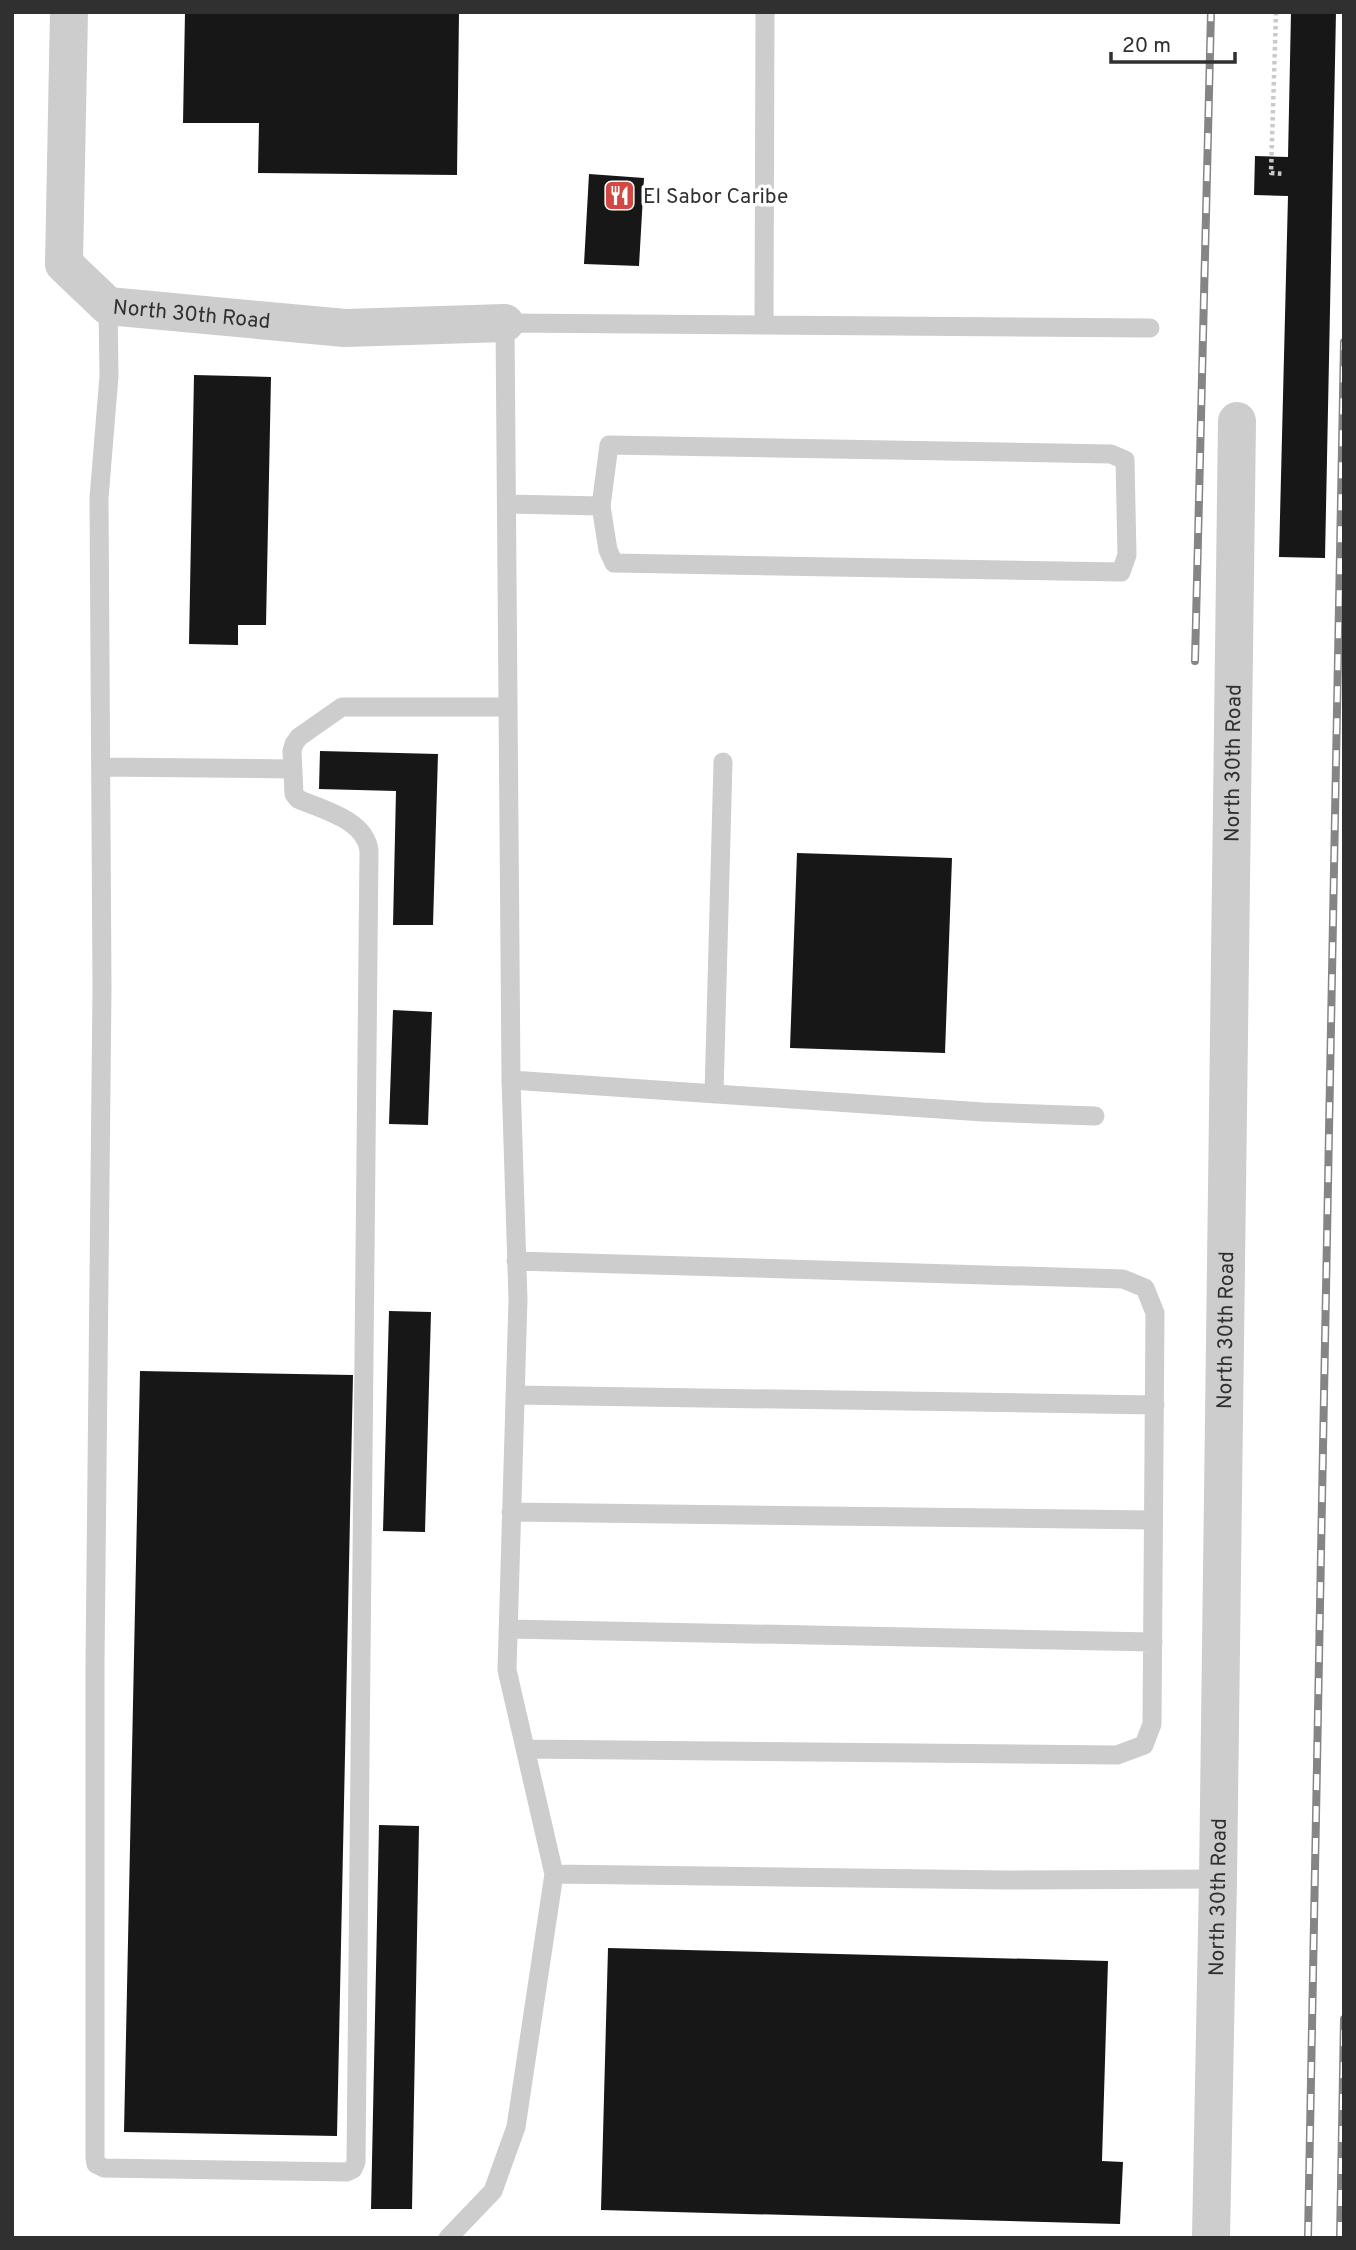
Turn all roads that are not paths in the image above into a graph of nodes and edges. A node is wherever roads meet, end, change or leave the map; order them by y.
1 (69, 12) edge
2 (765, 12) edge
3 (108, 306) junction
4 (505, 323) junction
5 (764, 325) junction
6 (1150, 328) dead end
7 (1237, 421) dead end
8 (506, 504) junction
9 (601, 506) junction
10 (508, 707) junction
11 (723, 762) dead end
12 (101, 767) junction
13 (292, 769) junction
14 (511, 1080) junction
15 (714, 1094) junction
16 (1095, 1116) dead end
17 (516, 1261) junction
18 (515, 1395) junction
19 (1155, 1405) junction
20 (511, 1512) junction
21 (1153, 1520) junction
22 (508, 1629) junction
23 (1153, 1642) junction
24 (526, 1749) junction
25 (554, 1874) junction
26 (1217, 1879) junction
27 (448, 2238) edge
28 (1211, 2238) edge

1 - 3 street, North 30th Road
2 - 5 lane
3 - 4 street, North 30th Road
3 - 12 lane
4 - 5 lane
4 - 8 lane
5 - 6 lane
7 - 26 street, North 30th Road
8 - 9 lane
8 - 10 lane
9 - 9 lane
10 - 13 lane
10 - 14 lane
11 - 15 lane
12 - 13 lane
12 - 13 lane
14 - 15 lane
14 - 17 lane
15 - 16 lane
17 - 18 lane
17 - 19 lane
18 - 19 lane
18 - 20 lane
19 - 21 lane
20 - 21 lane
20 - 22 lane
21 - 23 lane
22 - 23 lane
22 - 24 lane
23 - 24 lane
24 - 25 lane
25 - 26 lane
25 - 27 lane
26 - 28 street, North 30th Road

